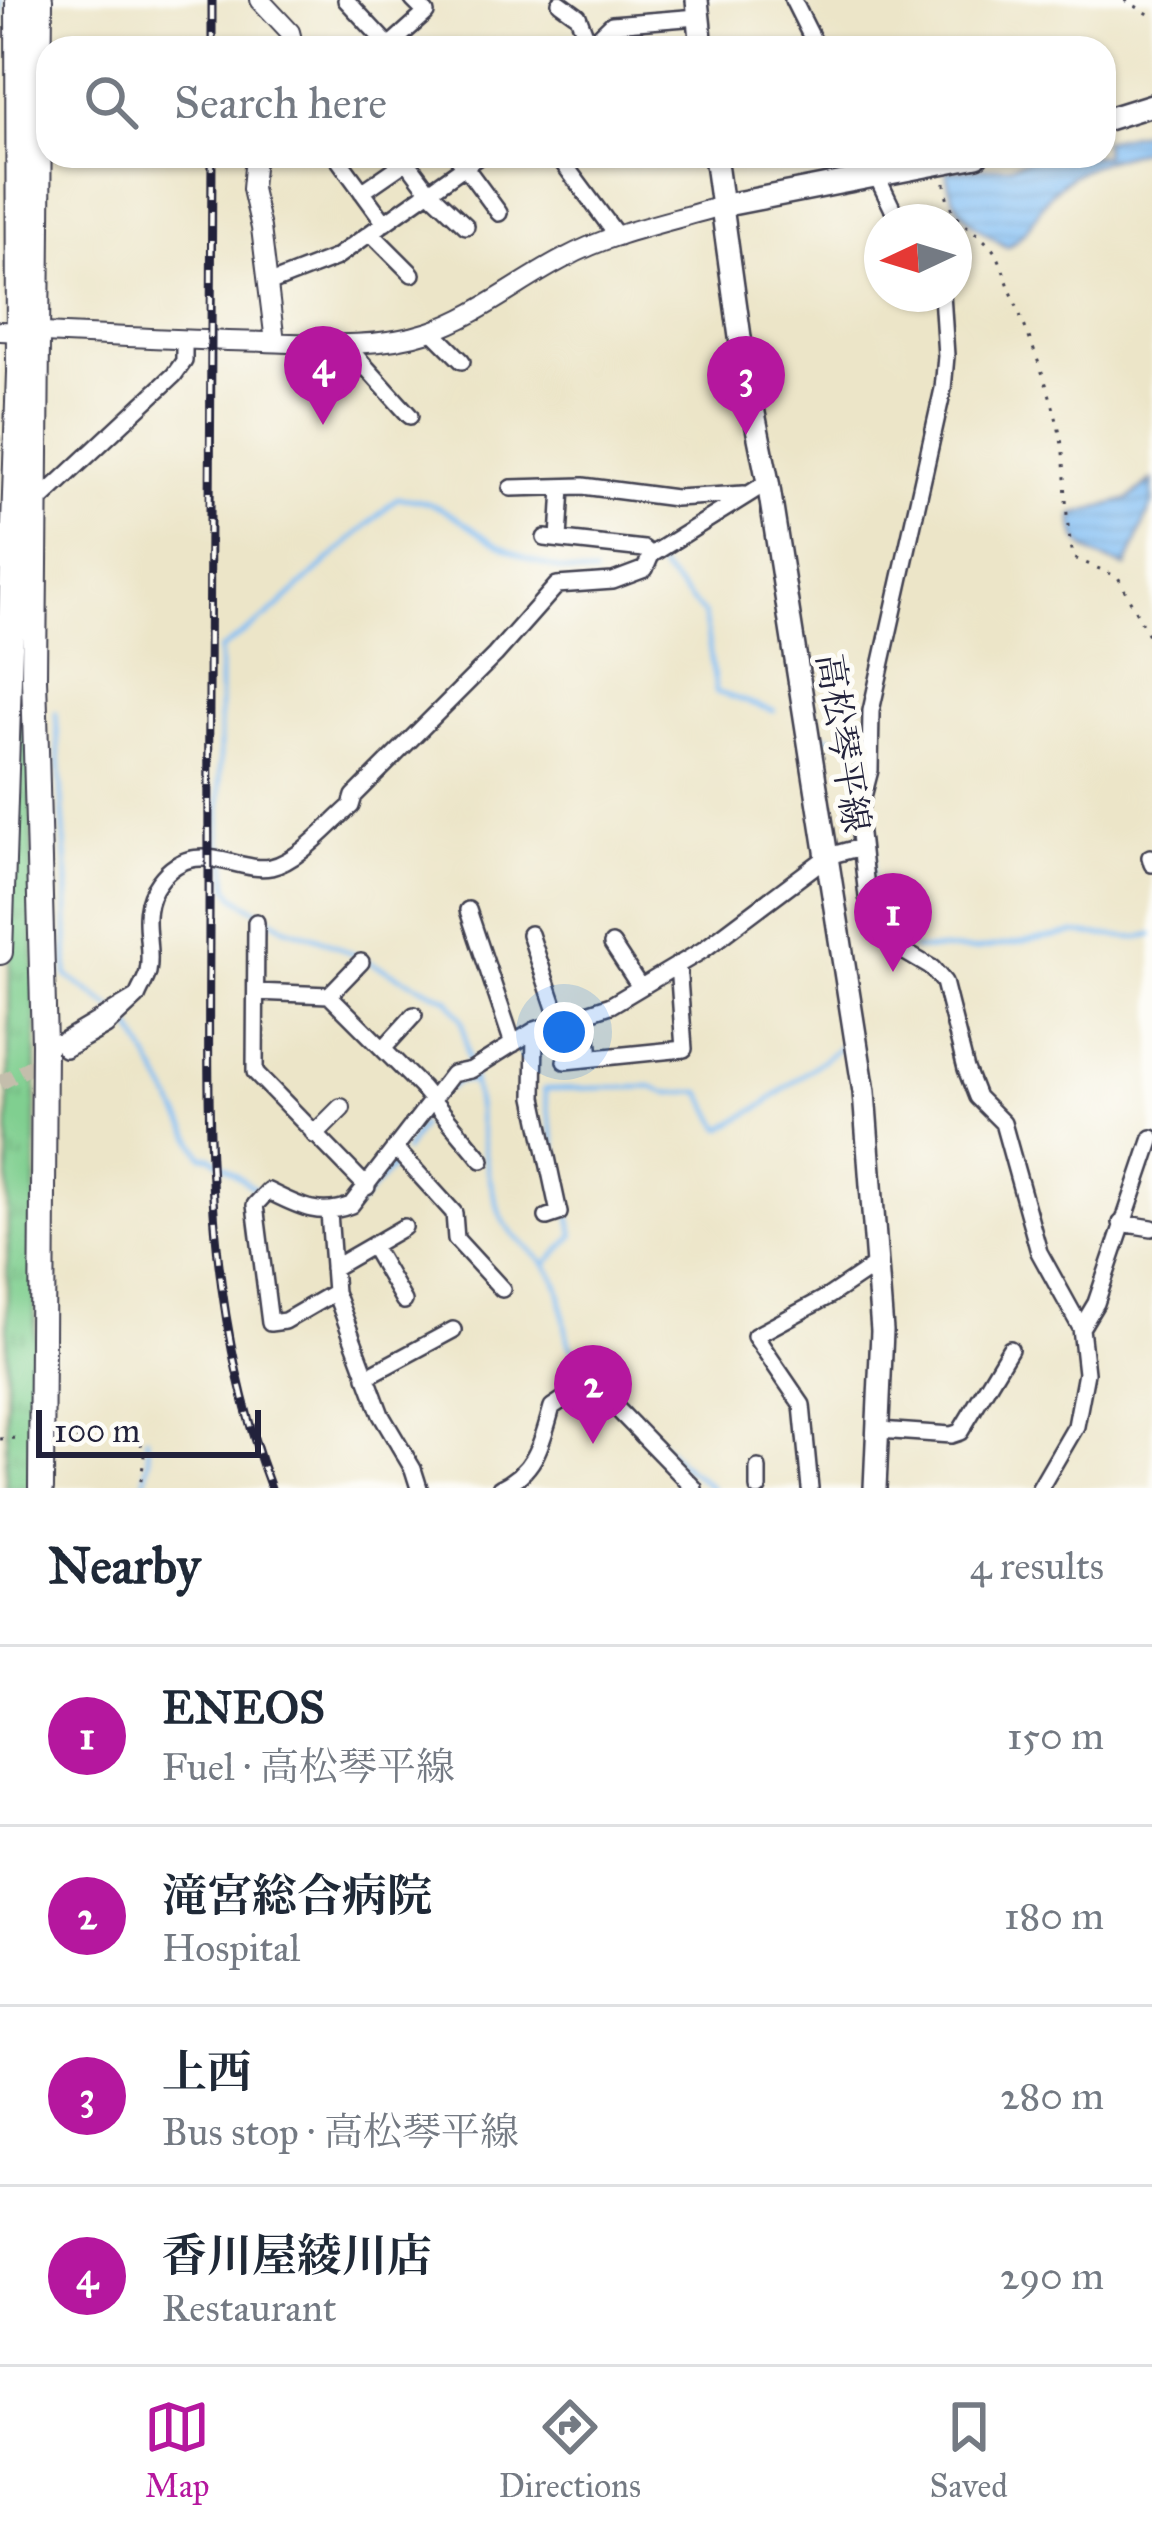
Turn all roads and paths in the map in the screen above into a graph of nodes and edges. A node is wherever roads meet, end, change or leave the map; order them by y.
1 (18, 0) edge
2 (40, 0) edge
3 (260, 0) edge
4 (346, 0) edge
5 (413, 0) edge
6 (793, 0) edge
7 (1125, 0) edge
8 (560, 3) dead end
9 (698, 8) edge
10 (1152, 16) edge
11 (38, 36) edge
12 (291, 36) edge
13 (380, 36) edge
14 (400, 36) edge
15 (585, 36) edge
16 (599, 36) edge
17 (811, 36) edge
18 (36, 60) edge
19 (1152, 105) edge
20 (1116, 116) edge
21 (254, 168) edge
22 (345, 168) edge
23 (393, 168) edge
24 (412, 168) edge
25 (454, 168) edge
26 (466, 168) edge
27 (567, 168) edge
28 (716, 168) edge
29 (864, 168) edge
30 (873, 168) edge
31 (429, 191) junction
32 (362, 192) junction
33 (946, 197) dead end
34 (890, 204) edge
35 (721, 206) junction
36 (499, 213) dead end
37 (466, 226) dead end
38 (378, 228) junction
39 (618, 237) junction
40 (412, 274) dead end
41 (268, 284) junction
42 (943, 312) edge
43 (432, 331) junction
44 (18, 332) edge
45 (184, 340) junction
46 (275, 342) junction
47 (345, 344) junction
48 (462, 361) dead end
49 (410, 416) dead end
50 (768, 482) junction
51 (562, 487) junction
52 (511, 488) dead end
53 (747, 494) junction
54 (38, 503) junction
55 (652, 555) junction
56 (7, 570) edge
57 (1152, 643) edge
58 (1152, 671) edge
59 (1148, 686) dead end
60 (861, 848) junction
61 (828, 856) junction
62 (468, 910) dead end
63 (256, 922) dead end
64 (530, 934) dead end
65 (612, 944) dead end
66 (0, 952) edge
67 (361, 962) dead end
68 (678, 964) junction
69 (640, 987) junction
70 (256, 992) junction
71 (329, 995) junction
72 (414, 1015) dead end
73 (586, 1015) junction
74 (560, 1023) junction
75 (535, 1030) junction
76 (513, 1044) junction
77 (55, 1047) junction
78 (383, 1049) junction
79 (590, 1058) junction
80 (565, 1061) dead end
81 (434, 1102) junction
82 (340, 1108) dead end
83 (315, 1133) junction
84 (1152, 1138) edge
85 (399, 1153) junction
86 (482, 1160) dead end
87 (367, 1187) junction
88 (329, 1216) junction
89 (548, 1216) dead end
90 (1121, 1223) junction
91 (404, 1227) dead end
92 (1152, 1228) edge
93 (372, 1246) junction
94 (878, 1262) junction
95 (333, 1268) junction
96 (502, 1289) dead end
97 (335, 1292) junction
98 (404, 1301) dead end
99 (1081, 1328) junction
100 (444, 1329) dead end
101 (1010, 1349) dead end
102 (366, 1377) junction
103 (879, 1430) junction
104 (42, 1438) junction
105 (0, 1439) edge
106 (758, 1468) dead end
107 (41, 1488) edge
108 (140, 1488) edge
109 (419, 1488) edge
110 (500, 1488) edge
111 (694, 1488) edge
112 (758, 1488) edge
113 (810, 1488) edge
114 (875, 1488) edge
115 (1040, 1488) edge

1 - 44 highway
2 - 11 highway
3 - 12 street
4 - 13 street
5 - 14 street
6 - 17 street
7 - 10 path
8 - 15 street
9 - 16 street
18 - 44 highway
19 - 20 main road
21 - 41 street
22 - 32 street
23 - 32 street
24 - 31 street
25 - 31 street
26 - 36 street
27 - 39 street
28 - 35 main road, 高松琴平線
29 - 35 main road
30 - 34 street
31 - 37 street
31 - 38 street
32 - 38 street
33 - 57 path
35 - 39 street
35 - 50 main road, 高松琴平線
38 - 40 street
38 - 41 street
39 - 43 street
41 - 46 street
42 - 60 street
43 - 47 street
43 - 48 street
44 - 45 street
44 - 54 highway
44 - 56 highway
45 - 46 street
45 - 54 street
46 - 47 street
47 - 49 street
50 - 53 street
50 - 61 main road, 高松琴平線
51 - 52 street
51 - 53 street
51 - 55 street
53 - 55 street
54 - 77 highway
55 - 77 street
56 - 66 highway
58 - 59 path
60 - 61 street
60 - 99 street
61 - 68 street
61 - 94 main road, 高松琴平線
62 - 76 street
63 - 70 street
64 - 74 street
65 - 69 street
67 - 71 street
68 - 69 street
68 - 79 street
69 - 73 street
70 - 71 street
70 - 83 street
71 - 78 street
72 - 78 street
73 - 74 street
73 - 79 street
74 - 75 street
75 - 76 street
75 - 89 street
76 - 81 street
77 - 104 highway
78 - 81 street
79 - 80 street
81 - 85 street
81 - 86 street
82 - 83 street
83 - 87 street
84 - 90 street
85 - 87 street
85 - 96 street
87 - 88 street
88 - 95 street
88 - 97 street
90 - 92 street
90 - 99 street
91 - 93 street
93 - 95 street
93 - 98 street
94 - 103 main road, 高松琴平線
94 - 113 street
95 - 97 street
97 - 102 street
99 - 115 street
100 - 102 street
101 - 103 street
102 - 109 street
103 - 114 main road, 高松琴平線
104 - 105 path
104 - 107 highway
104 - 108 path
106 - 112 street
110 - 111 street

